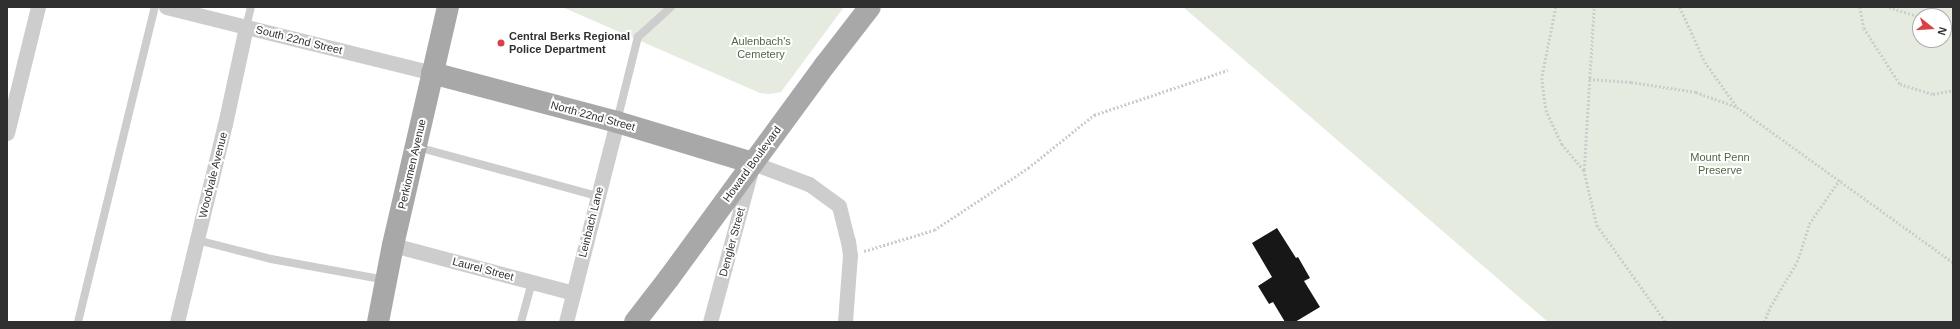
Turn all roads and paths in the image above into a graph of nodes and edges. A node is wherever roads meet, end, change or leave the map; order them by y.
1 (38, 7) edge
2 (155, 7) edge
3 (166, 7) edge
4 (251, 7) edge
5 (448, 7) edge
6 (670, 7) edge
7 (1556, 7) edge
8 (1594, 7) edge
9 (1680, 7) edge
10 (1860, 7) edge
11 (1889, 7) edge
12 (1912, 14) edge
13 (860, 15) edge
14 (246, 27) junction
15 (1228, 70) dead end
16 (432, 73) junction
17 (1589, 79) junction
18 (1953, 90) edge
19 (1737, 107) junction
20 (616, 122) junction
21 (7, 133) edge
22 (417, 147) junction
23 (753, 163) junction
24 (1584, 170) junction
25 (1840, 180) junction
26 (596, 196) junction
27 (197, 240) junction
28 (393, 245) junction
29 (850, 256) junction
30 (1953, 262) edge
31 (386, 280) junction
32 (532, 282) junction
33 (573, 293) junction
34 (78, 322) edge
35 (177, 322) edge
36 (378, 322) edge
37 (521, 322) edge
38 (566, 322) edge
39 (635, 322) edge
40 (710, 322) edge
41 (845, 322) edge
42 (1666, 322) edge
43 (1764, 322) edge

1 - 21 street
2 - 34 lane
3 - 14 street, South 22nd Street
4 - 14 lane
5 - 16 main road, Perkiomen Avenue
6 - 20 lane
7 - 24 path
8 - 17 path
9 - 19 path
10 - 18 path
11 - 12 path
13 - 23 main road, Howard Boulevard
14 - 16 street, South 22nd Street
14 - 27 street, Woodvale Avenue
15 - 29 path
16 - 20 main road, North 22nd Street
16 - 22 main road, Perkiomen Avenue
17 - 19 path
17 - 24 path
19 - 25 path
20 - 23 main road, North 22nd Street
20 - 26 street, Leinbach Lane
22 - 26 lane
22 - 28 main road, Perkiomen Avenue
23 - 29 street
23 - 39 main road, Howard Boulevard
23 - 40 street, Dengler Street
24 - 42 path
25 - 30 path
25 - 43 path
26 - 33 street, Leinbach Lane
27 - 31 lane
27 - 35 street, Woodvale Avenue
28 - 31 main road, Perkiomen Avenue
28 - 32 street, Laurel Street
29 - 41 street
31 - 36 main road, Perkiomen Avenue
32 - 33 street, Laurel Street
32 - 37 lane
33 - 38 street, Leinbach Lane

